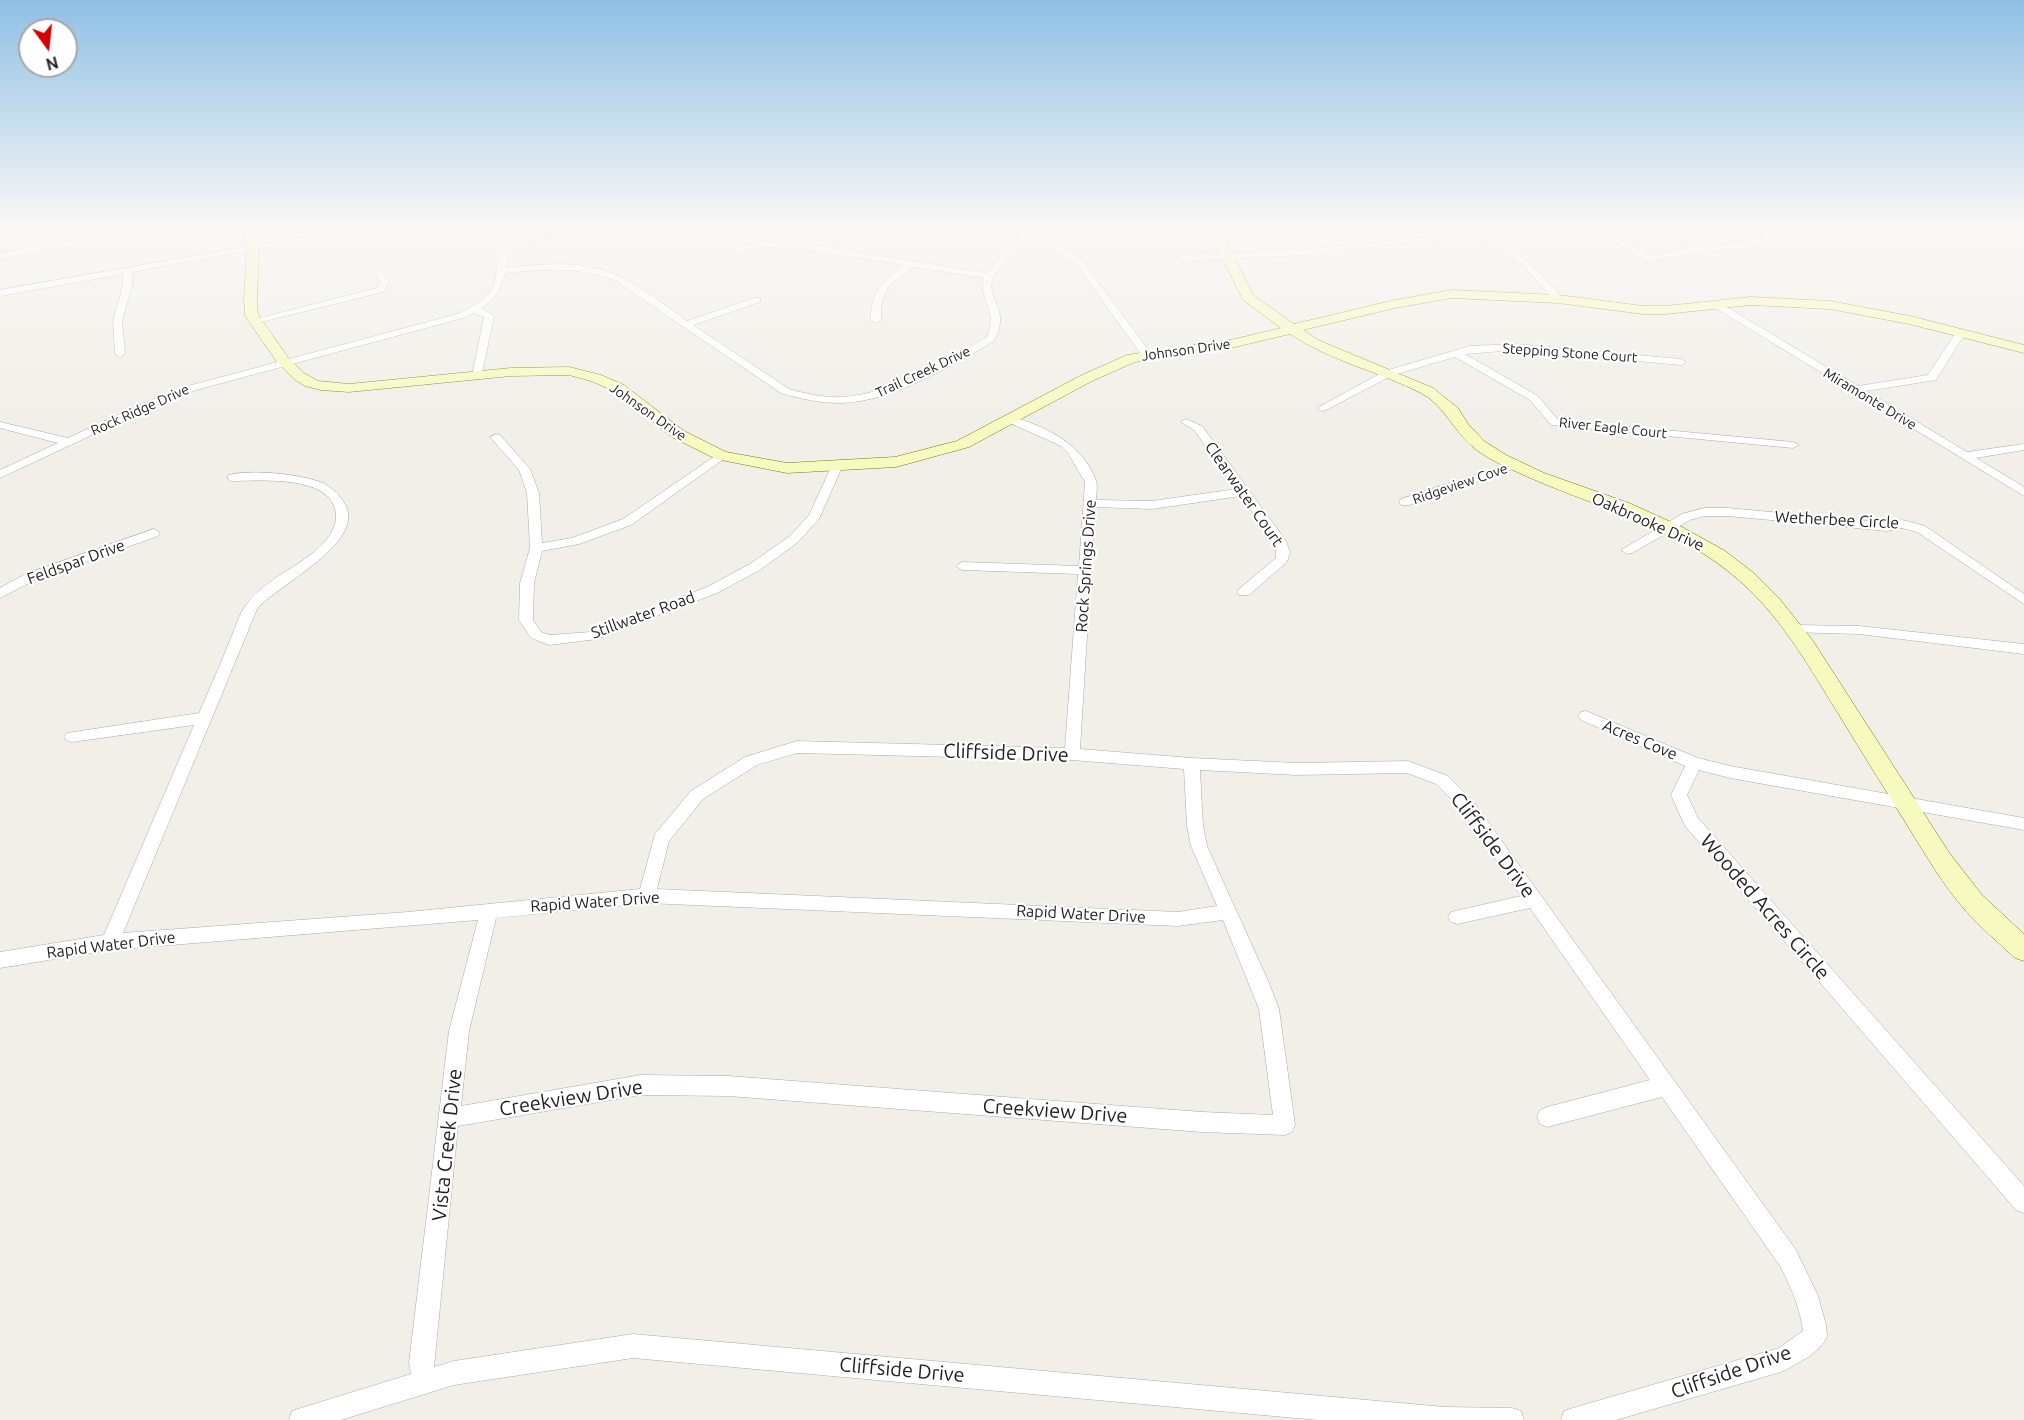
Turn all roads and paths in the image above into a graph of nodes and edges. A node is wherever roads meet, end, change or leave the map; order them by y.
1 (126, 293) edge
2 (251, 293) edge
3 (373, 293) edge
4 (493, 293) edge
5 (640, 293) edge
6 (877, 293) edge
7 (988, 293) edge
8 (1103, 293) edge
9 (1246, 293) edge
10 (1553, 293) edge
11 (1558, 299) junction
12 (757, 300) dead end
13 (1717, 305) junction
14 (474, 310) junction
15 (876, 320) dead end
16 (253, 321) junction
17 (686, 324) junction
18 (1293, 328) junction
19 (1960, 333) junction
20 (2024, 349) edge
21 (1456, 352) junction
22 (120, 354) dead end
23 (1147, 355) junction
24 (286, 362) junction
25 (1682, 362) dead end
26 (1389, 373) junction
27 (477, 376) junction
28 (1855, 390) junction
29 (1322, 408) dead end
30 (1012, 420) junction
31 (1186, 422) dead end
32 (0, 425) edge
33 (495, 437) dead end
34 (69, 442) junction
35 (1794, 445) dead end
36 (2024, 447) edge
37 (722, 456) junction
38 (1964, 456) junction
39 (1515, 465) junction
40 (836, 467) junction
41 (0, 474) edge
42 (232, 477) dead end
43 (1243, 492) junction
44 (2024, 492) edge
45 (1405, 502) dead end
46 (1091, 503) junction
47 (1666, 527) junction
48 (154, 533) dead end
49 (536, 548) junction
50 (1627, 550) dead end
51 (962, 566) dead end
52 (1086, 570) junction
53 (1244, 592) dead end
54 (0, 594) edge
55 (2024, 600) edge
56 (1793, 629) junction
57 (2024, 649) edge
58 (1586, 717) dead end
59 (204, 718) junction
60 (72, 737) dead end
61 (1072, 754) junction
62 (1694, 763) junction
63 (1192, 764) junction
64 (1906, 803) junction
65 (2024, 824) edge
66 (647, 896) junction
67 (1534, 900) junction
68 (489, 911) junction
69 (1228, 912) junction
70 (1457, 917) dead end
71 (110, 942) junction
72 (2024, 950) edge
73 (0, 960) edge
74 (1666, 1086) junction
75 (1547, 1117) dead end
76 (450, 1118) junction
77 (2024, 1202) edge
78 (425, 1381) junction
79 (301, 1420) edge
80 (1512, 1420) edge
81 (1573, 1420) edge

1 - 22 street
2 - 16 street
3 - 16 street
4 - 14 street
5 - 17 street, Trail Creek Drive
6 - 15 street
7 - 17 street, Trail Creek Drive
8 - 23 street
9 - 18 street, Oakbrooke Drive
10 - 11 street
11 - 13 street, Johnson Drive
11 - 18 street, Johnson Drive
12 - 17 street
13 - 19 street, Johnson Drive
13 - 28 street, Miramonte Drive
14 - 24 street, Rock Ridge Drive
14 - 27 street
16 - 24 street, Johnson Drive
18 - 23 street, Johnson Drive
18 - 26 street, Oakbrooke Drive
19 - 20 street, Johnson Drive
19 - 28 street
21 - 25 street, Stepping Stone Court
21 - 26 street, Stepping Stone Court
21 - 35 street, River Eagle Court
23 - 30 street, Johnson Drive
24 - 27 street, Johnson Drive
24 - 34 street, Rock Ridge Drive
26 - 29 street, Stepping Stone Court
26 - 39 street, Oakbrooke Drive
27 - 37 street, Johnson Drive
28 - 38 street, Miramonte Drive
30 - 40 street, Johnson Drive
30 - 46 street, Rock Springs Drive
31 - 43 street, Clearwater Court
32 - 34 street
33 - 49 street, Stillwater Road
34 - 41 street, Rock Ridge Drive
36 - 38 street
37 - 40 street, Johnson Drive
37 - 49 street
38 - 44 street, Miramonte Drive
39 - 45 street, Ridgeview Cove
39 - 47 street, Oakbrooke Drive
40 - 49 street, Stillwater Road
42 - 59 street
43 - 46 street
43 - 53 street, Clearwater Court
46 - 52 street, Rock Springs Drive
47 - 50 street, Wetherbee Circle
47 - 55 street, Wetherbee Circle
47 - 56 street, Oakbrooke Drive
48 - 54 street, Feldspar Drive
51 - 52 street
52 - 61 street, Rock Springs Drive
56 - 57 street
56 - 64 street, Oakbrooke Drive
58 - 62 street, Acres Cove
59 - 60 street
59 - 71 street
61 - 63 street, Cliffside Drive
61 - 66 street, Cliffside Drive
62 - 64 street
62 - 77 street, Wooded Acres Circle
63 - 67 street, Cliffside Drive
63 - 69 street, Creekview Drive
64 - 65 street
64 - 72 street, Oakbrooke Drive
66 - 68 street, Rapid Water Drive
66 - 69 street, Rapid Water Drive
67 - 70 street
67 - 74 street, Cliffside Drive
68 - 71 street, Rapid Water Drive
68 - 76 street, Vista Creek Drive
69 - 76 street, Creekview Drive
71 - 73 street, Rapid Water Drive
74 - 75 street
74 - 81 street, Cliffside Drive
76 - 78 street, Vista Creek Drive
78 - 79 street, Cliffside Drive
78 - 80 street, Cliffside Drive

